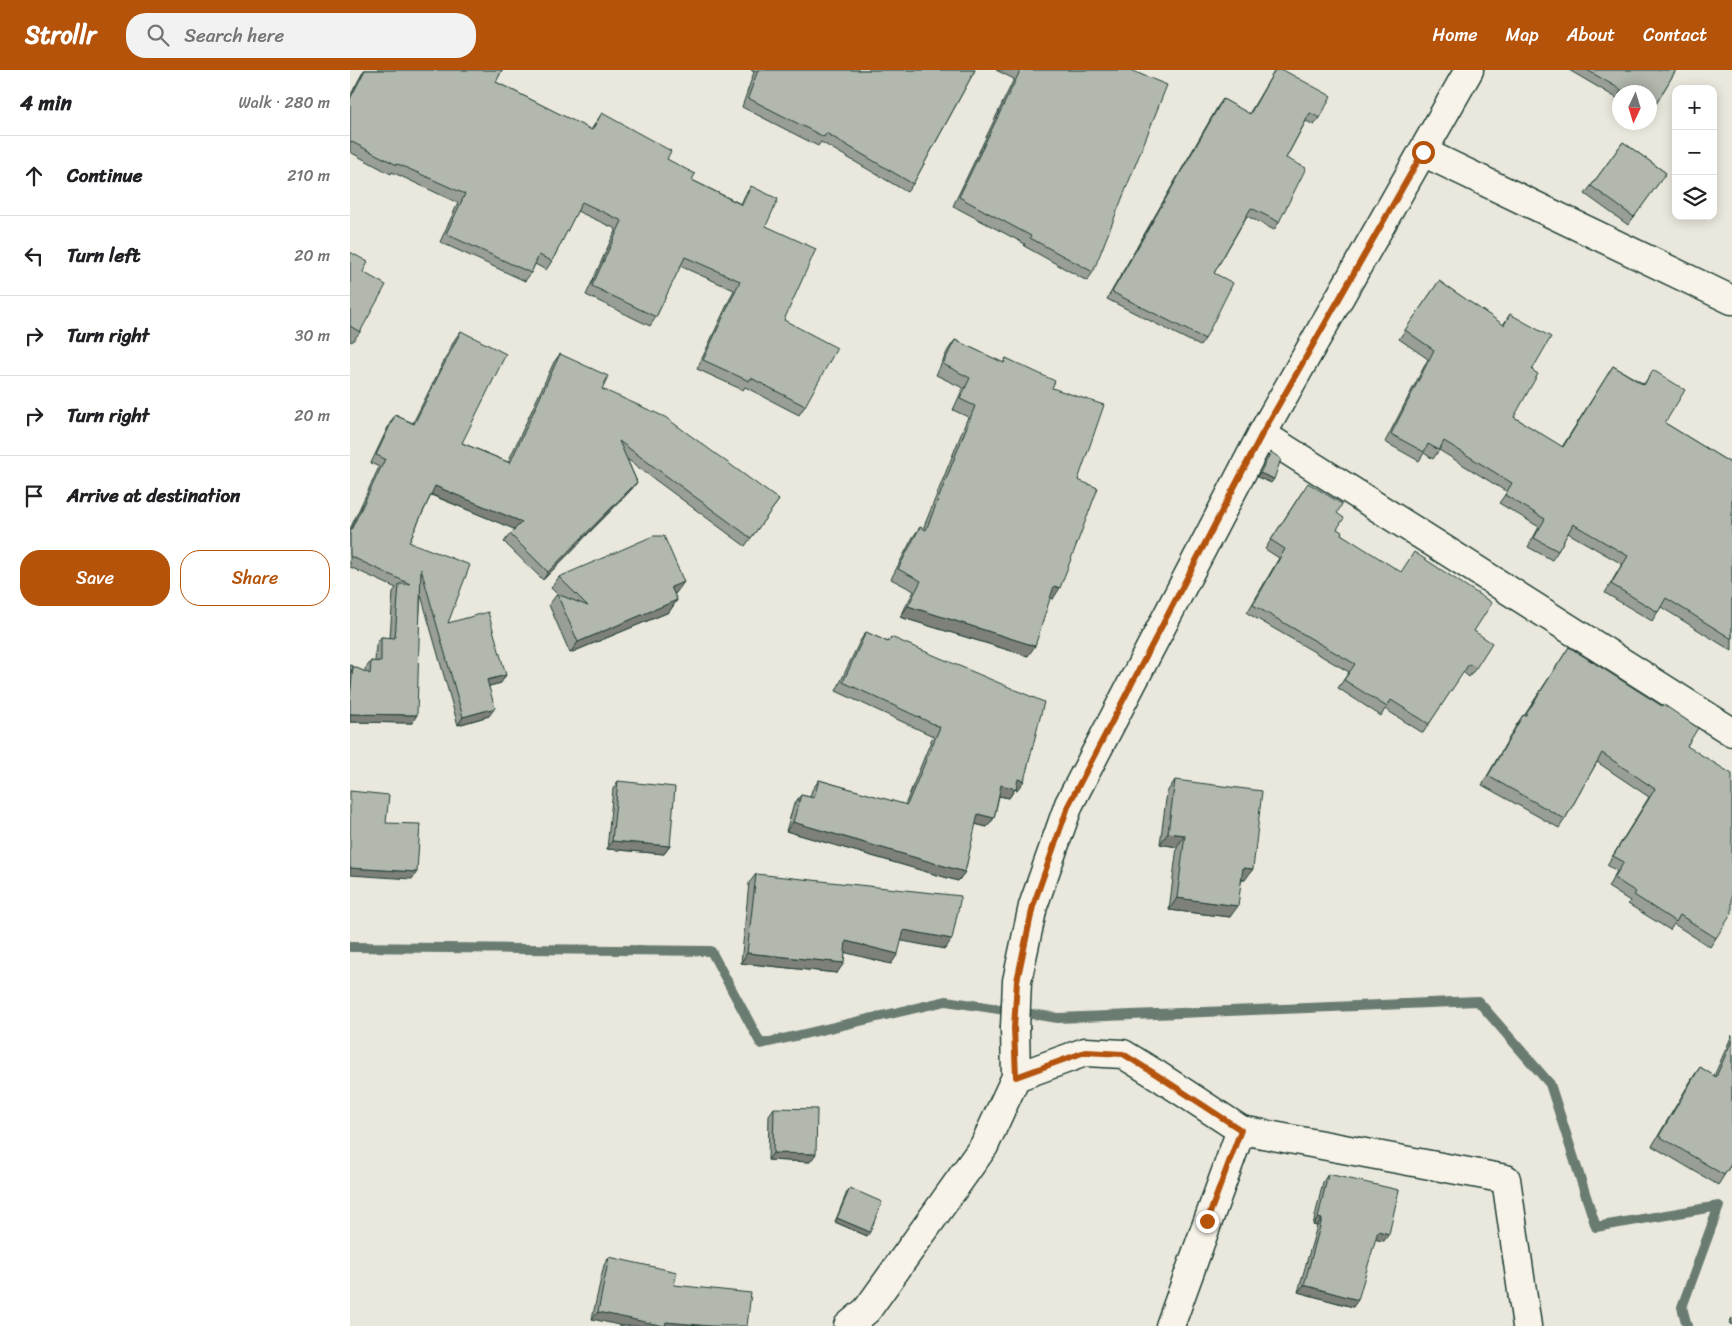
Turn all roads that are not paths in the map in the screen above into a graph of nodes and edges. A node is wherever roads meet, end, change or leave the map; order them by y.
1 (1469, 70) edge
2 (1423, 152) junction
3 (1732, 300) edge
4 (1262, 434) junction
5 (1732, 732) edge
6 (1016, 1077) junction
7 (1241, 1130) junction
8 (848, 1326) edge
9 (1170, 1326) edge
10 (1527, 1326) edge

1 - 2 street
2 - 3 street
2 - 4 street
4 - 5 street
4 - 6 street
6 - 7 street
6 - 8 street
7 - 9 street
7 - 10 street

